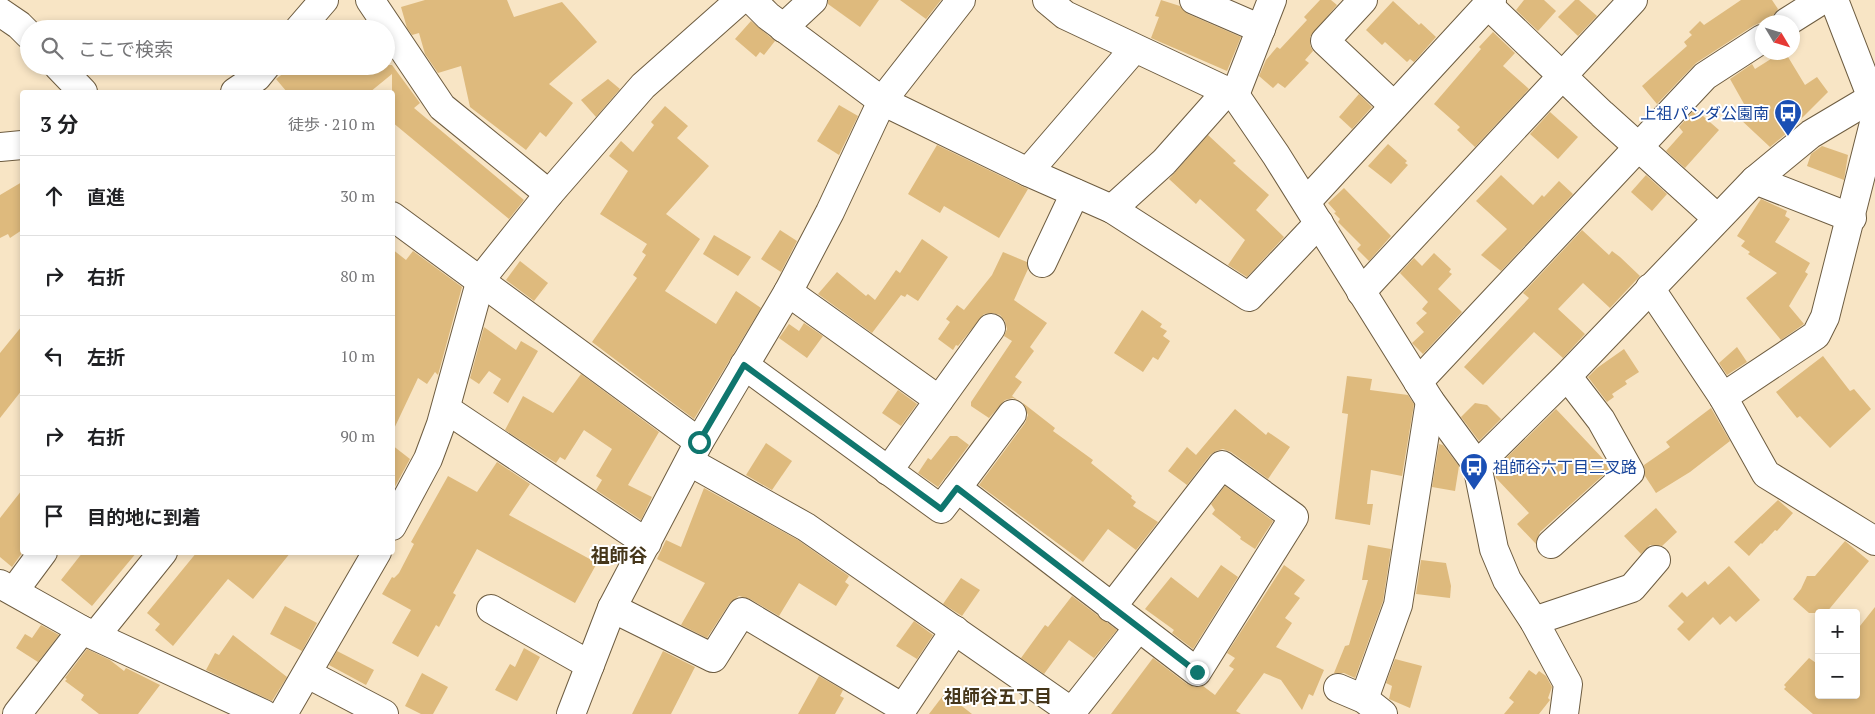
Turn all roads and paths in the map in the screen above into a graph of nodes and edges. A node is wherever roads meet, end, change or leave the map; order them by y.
1 (324, 0) edge
2 (370, 0) edge
3 (740, 0) edge
4 (752, 0) edge
5 (813, 0) edge
6 (962, 0) edge
7 (1047, 0) edge
8 (1194, 0) edge
9 (1272, 0) edge
10 (1363, 0) edge
11 (1633, 0) edge
12 (1822, 0) edge
13 (1834, 0) edge
14 (1490, 3) edge
15 (0, 12) edge
16 (1798, 15) edge
17 (307, 20) edge
18 (383, 20) edge
19 (20, 26) edge
20 (783, 28) junction
21 (1261, 29) junction
22 (395, 37) edge
23 (1755, 44) edge
24 (1134, 49) junction
25 (67, 75) edge
26 (1561, 75) junction
27 (265, 79) edge
28 (81, 90) edge
29 (239, 90) edge
30 (1231, 93) junction
31 (1875, 96) edge
32 (882, 101) junction
33 (1394, 106) junction
34 (1875, 119) edge
35 (20, 146) edge
36 (0, 147) edge
37 (1638, 147) junction
38 (1028, 172) junction
39 (1755, 180) junction
40 (1075, 193) junction
41 (549, 194) junction
42 (1112, 209) junction
43 (1312, 212) junction
44 (395, 218) edge
45 (1717, 218) junction
46 (1852, 218) junction
47 (1042, 262) dead end
48 (481, 280) junction
49 (1650, 288) junction
50 (788, 292) junction
51 (1361, 292) junction
52 (992, 328) dead end
53 (744, 365) junction
54 (1567, 376) junction
55 (1424, 392) junction
56 (1723, 397) junction
57 (939, 400) junction
58 (446, 409) junction
59 (1012, 414) dead end
60 (694, 452) junction
61 (1477, 465) junction
62 (888, 471) junction
63 (957, 488) junction
64 (396, 512) edge
65 (1875, 541) edge
66 (647, 543) junction
67 (1551, 544) dead end
68 (41, 555) edge
69 (160, 555) edge
70 (375, 555) edge
71 (1656, 560) dead end
72 (4, 587) edge
73 (612, 608) junction
74 (1111, 608) junction
75 (491, 609) dead end
76 (1534, 621) junction
77 (1138, 628) junction
78 (955, 630) junction
79 (89, 633) junction
80 (590, 665) junction
81 (308, 674) junction
82 (1338, 688) dead end
83 (1374, 707) edge
84 (1071, 713) edge
85 (17, 714) edge
86 (264, 714) edge
87 (283, 714) edge
88 (384, 714) edge
89 (571, 714) edge
90 (1564, 714) edge

1 - 17 street
2 - 18 street
3 - 41 street
4 - 20 street
5 - 20 street
6 - 32 street
7 - 24 street
8 - 21 street
9 - 21 street
10 - 33 street
11 - 26 street
12 - 16 street
13 - 31 street
14 - 26 street
14 - 33 street
15 - 19 street
20 - 32 street
21 - 30 street
22 - 41 street
23 - 37 street
24 - 30 street
24 - 38 street
25 - 28 street
26 - 37 street
26 - 51 street
27 - 29 street
30 - 42 street
30 - 43 street
31 - 39 street
32 - 38 street
32 - 50 street
33 - 43 street
34 - 46 street
35 - 36 street
37 - 45 street
37 - 55 street
38 - 40 street
39 - 45 street
39 - 46 street
40 - 42 street
40 - 47 street
41 - 48 street
42 - 43 street
43 - 51 street
44 - 48 street
45 - 49 street
46 - 56 street
48 - 58 street
48 - 60 street
49 - 54 street
49 - 56 street
50 - 53 street
50 - 57 street
51 - 55 street
52 - 57 street
53 - 60 street
53 - 62 street
54 - 61 street
54 - 67 street
55 - 61 street
55 - 83 street
56 - 65 street
57 - 62 street
58 - 64 street
58 - 66 street
59 - 63 street
60 - 66 street
60 - 78 street
61 - 76 street
62 - 63 street
63 - 74 street
66 - 73 street
68 - 72 street
69 - 79 street
70 - 81 street
71 - 76 street
72 - 79 street
73 - 78 street
73 - 80 street
74 - 77 street
74 - 77 street
75 - 80 street
76 - 90 street
77 - 84 street
78 - 84 street
79 - 85 street
79 - 86 street
80 - 89 street
81 - 87 street
81 - 88 street
82 - 83 street

